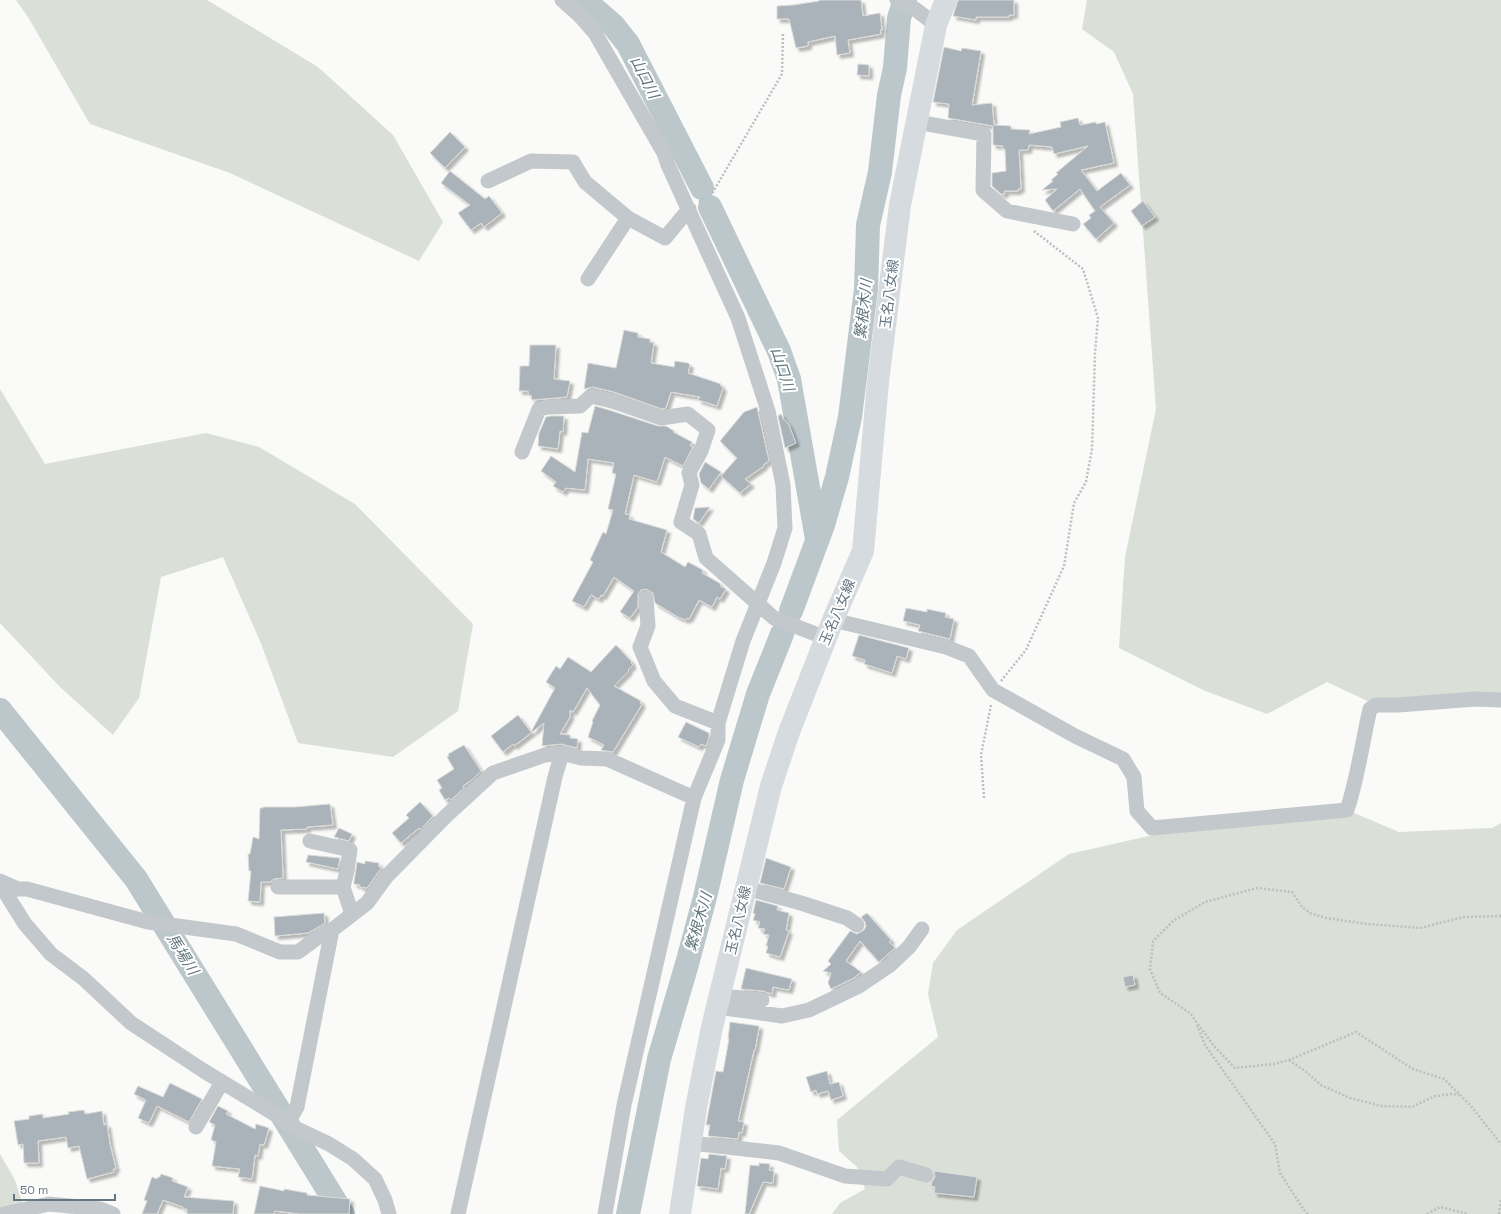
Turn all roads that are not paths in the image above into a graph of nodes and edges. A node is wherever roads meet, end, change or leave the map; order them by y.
1 (562, 0) edge
2 (897, 0) edge
3 (946, 0) edge
4 (936, 25) junction
5 (917, 122) junction
6 (488, 181) dead end
7 (689, 209) junction
8 (628, 218) junction
9 (1073, 224) dead end
10 (588, 279) dead end
11 (522, 452) dead end
12 (646, 598) dead end
13 (758, 604) junction
14 (830, 629) junction
15 (1501, 700) edge
16 (718, 722) junction
17 (562, 753) junction
18 (694, 798) junction
19 (310, 841) dead end
20 (0, 882) edge
21 (278, 887) dead end
22 (343, 887) junction
23 (746, 888) junction
24 (352, 914) junction
25 (857, 925) dead end
26 (922, 929) dead end
27 (332, 930) junction
28 (719, 1000) junction
29 (762, 1000) dead end
30 (222, 1082) junction
31 (287, 1124) junction
32 (196, 1127) dead end
33 (691, 1143) junction
34 (926, 1175) dead end
35 (4, 1214) edge
36 (112, 1214) edge
37 (389, 1214) edge
38 (458, 1214) edge
39 (605, 1214) edge
40 (680, 1214) edge

1 - 7 street
2 - 4 street
3 - 4 main road, 玉名八女線
4 - 5 main road, 玉名八女線
5 - 9 street
5 - 14 main road, 玉名八女線
6 - 8 street
7 - 8 street
7 - 13 street
8 - 10 street
11 - 13 street
12 - 16 street
13 - 14 street
13 - 16 street
14 - 15 street
14 - 23 main road, 玉名八女線
16 - 18 street
17 - 18 street
17 - 24 street
17 - 38 street
18 - 39 street
19 - 22 street
20 - 27 street
20 - 30 street
21 - 22 street
22 - 24 street
23 - 25 street
23 - 28 main road, 玉名八女線
24 - 27 street
26 - 28 street
27 - 31 street
28 - 29 street
28 - 33 main road, 玉名八女線
30 - 31 street
30 - 32 street
31 - 37 street
33 - 34 street
33 - 40 main road, 玉名八女線
35 - 36 street

